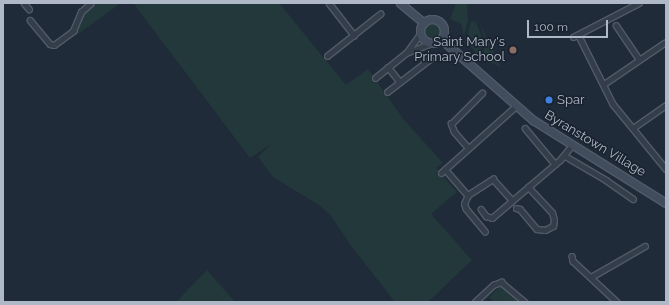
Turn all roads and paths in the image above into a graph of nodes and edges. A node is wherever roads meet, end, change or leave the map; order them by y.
1 (24, 3) edge
2 (91, 3) edge
3 (329, 3) edge
4 (400, 3) edge
5 (639, 3) edge
6 (29, 9) dead end
7 (380, 14) dead end
8 (30, 20) dead end
9 (424, 23) junction
10 (616, 25) dead end
11 (420, 34) junction
12 (354, 35) junction
13 (579, 36) junction
14 (572, 37) dead end
15 (441, 39) junction
16 (432, 43) junction
17 (664, 43) dead end
18 (406, 53) junction
19 (328, 56) dead end
20 (430, 59) dead end
21 (639, 59) junction
22 (388, 67) junction
23 (375, 78) dead end
24 (400, 82) junction
25 (604, 84) junction
26 (387, 92) dead end
27 (482, 93) dead end
28 (666, 105) edge
29 (516, 106) junction
30 (525, 128) dead end
31 (633, 128) junction
32 (572, 145) junction
33 (467, 148) junction
34 (564, 156) junction
35 (555, 164) junction
36 (445, 169) junction
37 (666, 169) edge
38 (441, 173) dead end
39 (528, 186) junction
40 (468, 195) junction
41 (632, 199) dead end
42 (512, 200) junction
43 (665, 201) edge
44 (516, 208) dead end
45 (481, 209) dead end
46 (485, 232) dead end
47 (645, 246) dead end
48 (572, 256) dead end
49 (591, 277) junction
50 (615, 301) edge
51 (475, 302) edge
52 (525, 302) edge

1 - 6 street
2 - 8 street
3 - 12 street
4 - 9 street
5 - 13 street
7 - 12 street
9 - 11 street
9 - 15 street
10 - 21 street
11 - 16 street
11 - 18 street
12 - 19 street
13 - 14 street
13 - 25 street
15 - 16 street
15 - 29 street, Byranstown Village
16 - 18 street
17 - 21 street
18 - 22 street
20 - 24 street
21 - 25 street
22 - 23 street
22 - 24 street
24 - 26 street
25 - 31 street
27 - 33 street
28 - 31 street
29 - 32 street, Byranstown Village
29 - 33 street
30 - 35 street
31 - 37 street
32 - 34 street
32 - 43 street, Byranstown Village
33 - 36 street
34 - 35 street
34 - 41 street
35 - 39 street
36 - 38 street
36 - 40 street
39 - 42 street
39 - 44 street
40 - 42 street
40 - 46 street
42 - 45 street
47 - 49 street
48 - 49 street
49 - 50 street
51 - 52 street

